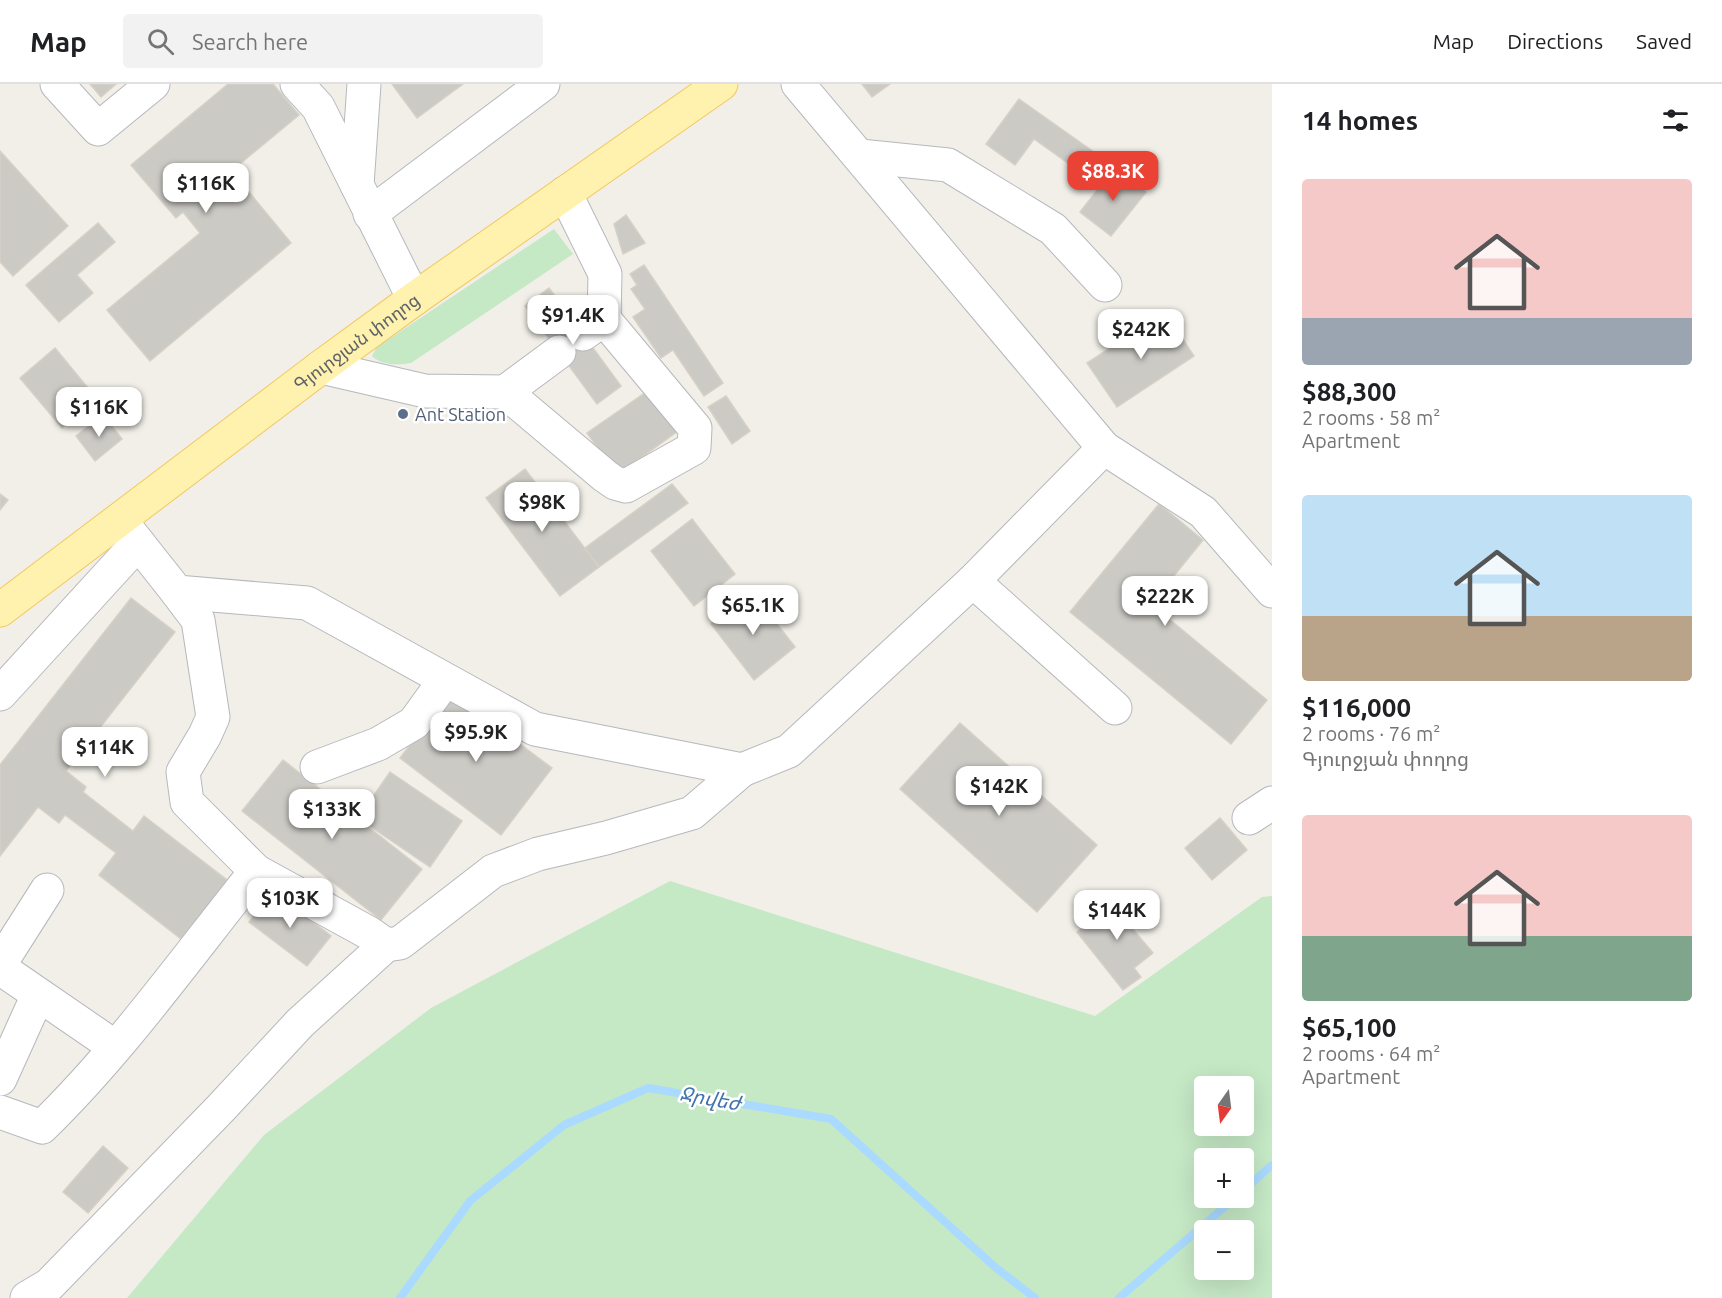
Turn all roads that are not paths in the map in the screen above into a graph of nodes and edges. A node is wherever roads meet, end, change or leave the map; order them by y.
1 (57, 84) edge
2 (153, 84) edge
3 (297, 84) edge
4 (364, 84) edge
5 (543, 84) edge
6 (721, 84) edge
7 (798, 84) edge
8 (860, 156) junction
9 (565, 193) junction
10 (363, 200) junction
11 (1106, 285) dead end
12 (414, 299) junction
13 (582, 335) junction
14 (321, 367) junction
15 (505, 392) junction
16 (1104, 448) junction
17 (129, 531) junction
18 (973, 581) junction
19 (1272, 591) edge
20 (177, 592) junction
21 (0, 610) edge
22 (445, 680) junction
23 (0, 694) edge
24 (1115, 708) dead end
25 (317, 767) dead end
26 (742, 770) junction
27 (256, 871) junction
28 (47, 890) dead end
29 (386, 945) junction
30 (0, 966) edge
31 (38, 995) junction
32 (116, 1047) junction
33 (0, 1079) edge
34 (0, 1112) edge
35 (27, 1298) edge

1 - 2 lane
3 - 10 lane
4 - 10 lane
5 - 10 lane
6 - 9 main road, Գյուրջյան փողոց
7 - 8 lane
8 - 11 lane
8 - 16 lane
9 - 12 main road, Գյուրջյան փողոց
9 - 13 lane
10 - 12 lane
12 - 14 main road, Գյուրջյան փողոց
13 - 15 lane
13 - 15 lane
14 - 15 lane
14 - 17 main road, Գյուրջյան փողոց
16 - 18 lane
16 - 19 lane
17 - 20 lane
17 - 21 main road, Գյուրջյան փողոց
17 - 23 lane
18 - 24 lane
18 - 26 lane
20 - 22 lane
20 - 27 lane
22 - 25 lane
22 - 26 lane
26 - 29 lane
27 - 29 lane
27 - 32 lane
28 - 30 lane
29 - 35 lane
30 - 31 lane
31 - 32 lane
31 - 33 lane
32 - 34 lane

